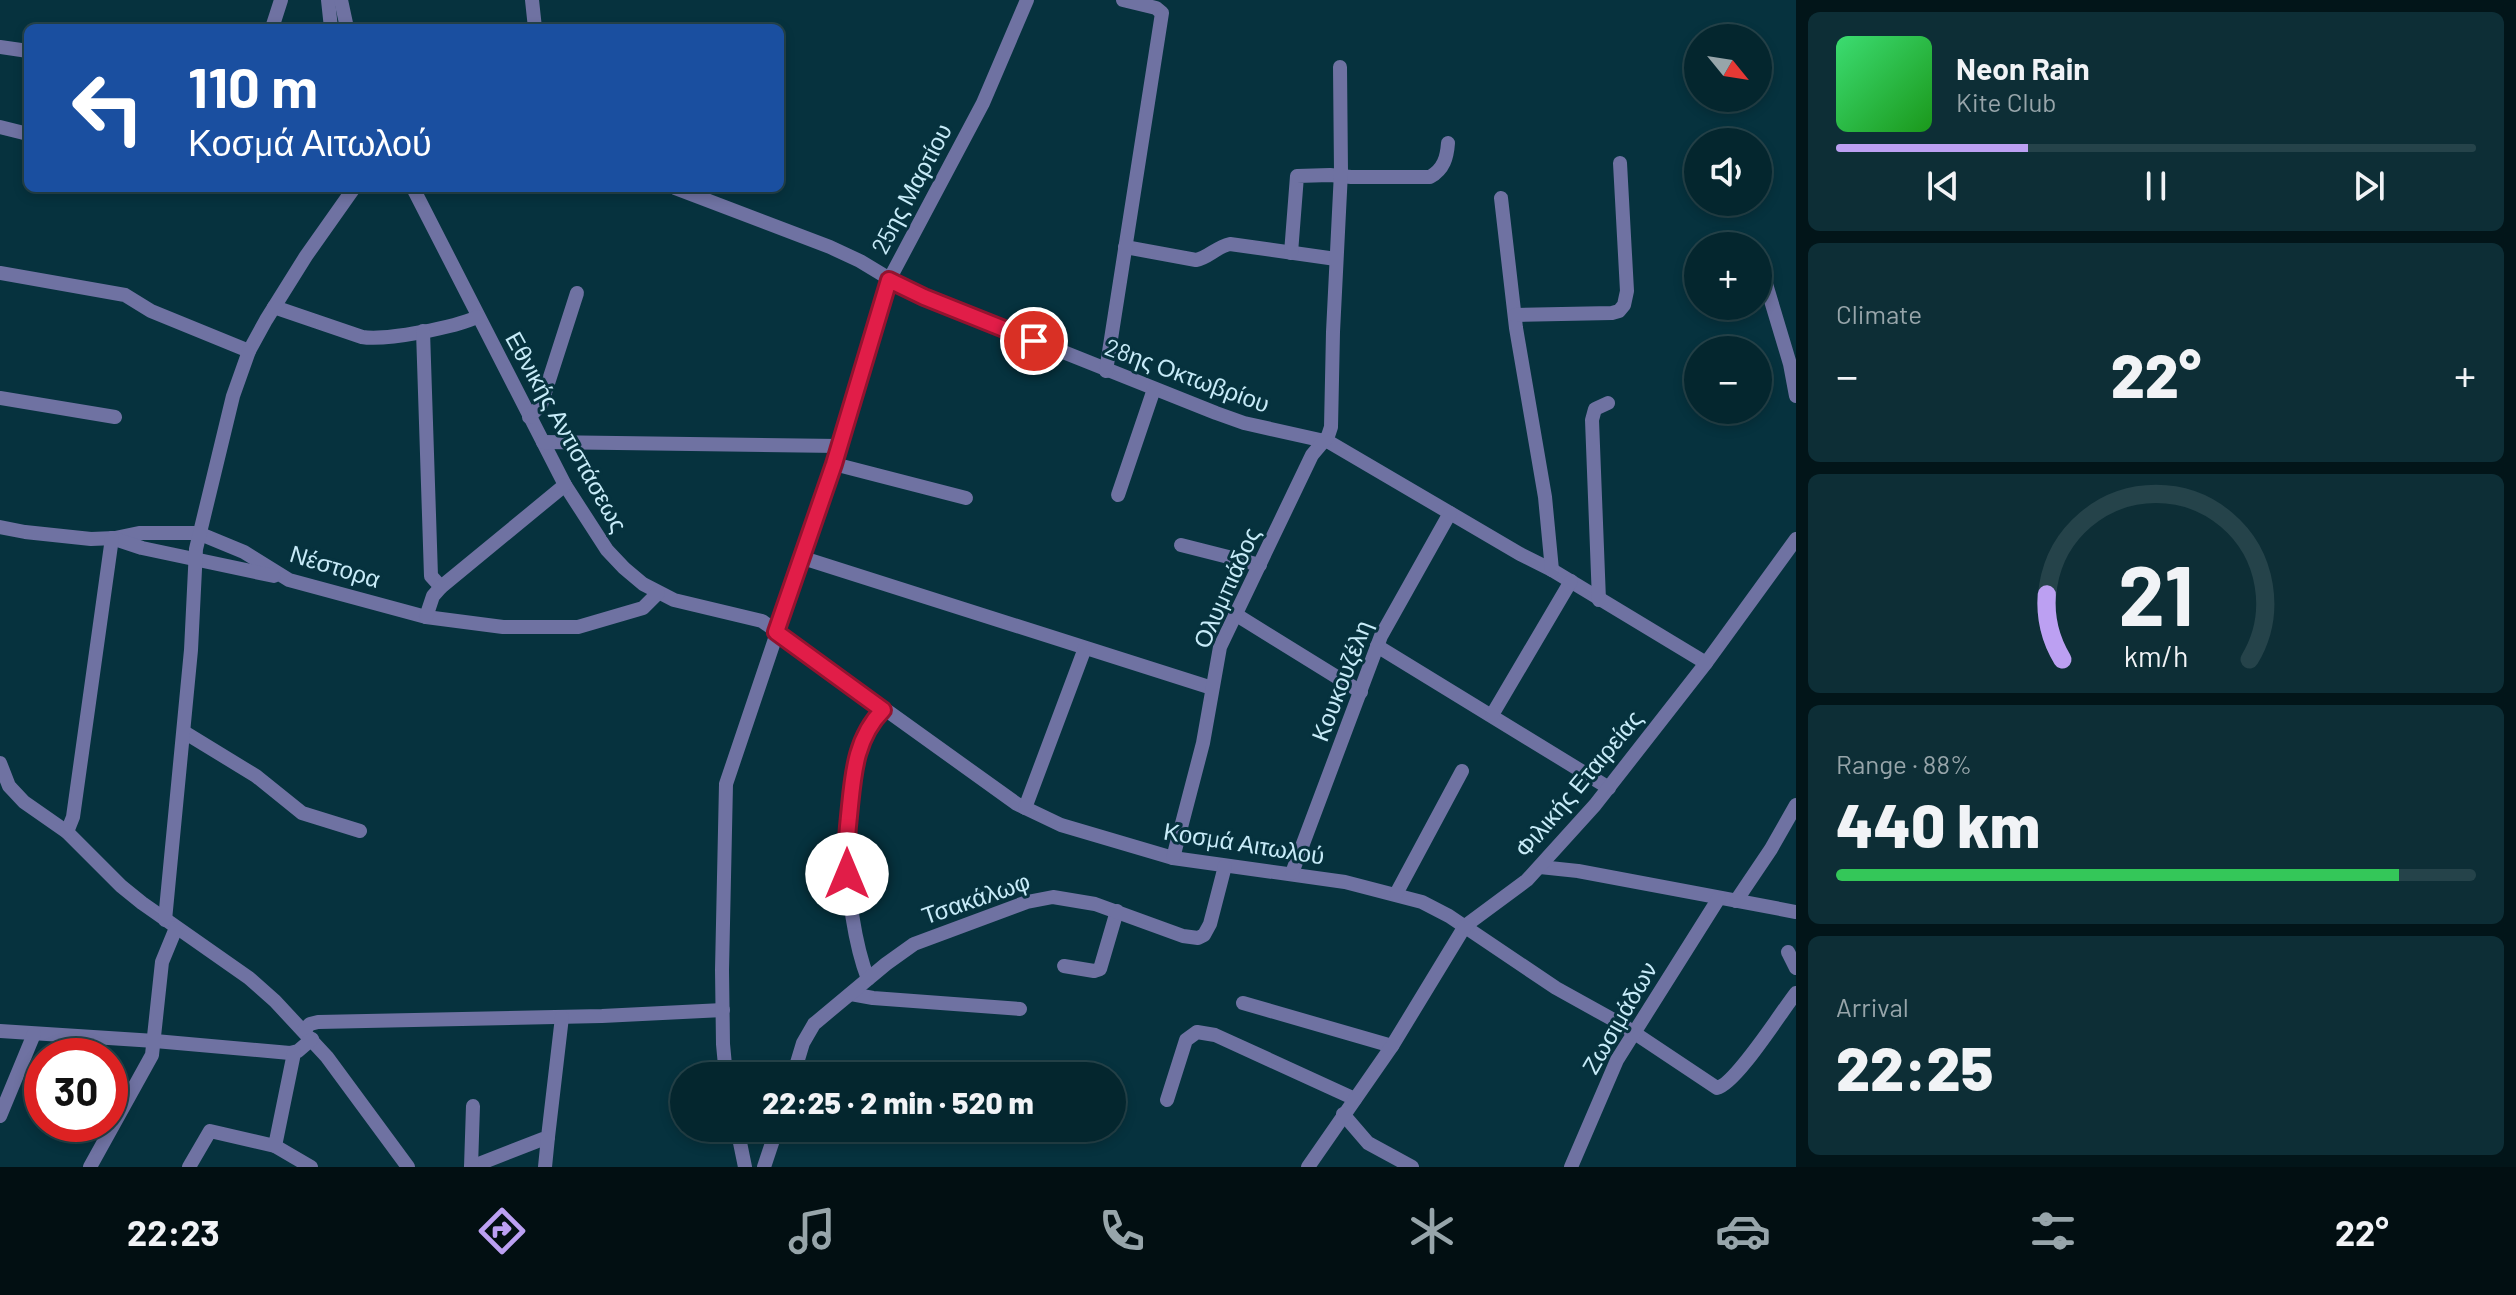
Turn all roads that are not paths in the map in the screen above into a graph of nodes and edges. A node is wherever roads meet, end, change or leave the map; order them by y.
1 (281, 0) edge
2 (328, 0) edge
3 (341, 0) edge
4 (532, 0) edge
5 (1027, 0) edge
6 (1123, 0) edge
7 (273, 24) edge
8 (331, 24) edge
9 (346, 24) edge
10 (535, 24) edge
11 (0, 47) edge
12 (24, 50) edge
13 (1340, 67) dead end
14 (0, 127) edge
15 (24, 133) edge
16 (1448, 143) dead end
17 (1620, 163) dead end
18 (1341, 176) junction
19 (351, 192) edge
20 (415, 192) edge
21 (686, 192) edge
22 (1501, 198) dead end
23 (1125, 247) junction
24 (1291, 253) junction
25 (1336, 259) junction
26 (0, 273) edge
27 (889, 280) junction
28 (577, 293) dead end
29 (1772, 304) edge
30 (274, 307) junction
31 (1515, 315) junction
32 (477, 317) junction
33 (423, 331) junction
34 (249, 351) junction
35 (1106, 371) junction
36 (1154, 389) junction
37 (1796, 396) edge
38 (0, 398) edge
39 (1608, 403) dead end
40 (115, 417) dead end
41 (529, 417) junction
42 (1325, 440) junction
43 (543, 442) junction
44 (839, 446) junction
45 (834, 464) junction
46 (565, 485) junction
47 (1118, 495) dead end
48 (966, 498) dead end
49 (1450, 513) junction
50 (0, 527) edge
51 (198, 533) junction
52 (114, 538) junction
53 (1796, 539) edge
54 (1181, 545) dead end
55 (195, 558) junction
56 (803, 558) junction
57 (1260, 565) junction
58 (1552, 570) junction
59 (289, 580) junction
60 (1571, 581) junction
61 (441, 587) junction
62 (658, 593) junction
63 (1599, 600) junction
64 (1235, 614) junction
65 (426, 617) junction
66 (776, 632) junction
67 (1377, 646) junction
68 (1085, 648) junction
69 (1706, 663) junction
70 (1212, 688) junction
71 (1361, 692) junction
72 (883, 710) junction
73 (1492, 715) junction
74 (184, 732) junction
75 (0, 763) edge
76 (1462, 771) dead end
77 (1609, 788) junction
78 (1796, 805) edge
79 (1025, 808) junction
80 (360, 831) dead end
81 (67, 832) junction
82 (1173, 858) junction
83 (1225, 866) junction
84 (1540, 867) junction
85 (1292, 873) junction
86 (1396, 894) junction
87 (1719, 898) junction
88 (1736, 901) junction
89 (1117, 911) junction
90 (1796, 912) edge
91 (170, 924) junction
92 (1465, 926) junction
93 (1788, 952) dead end
94 (1064, 966) dead end
95 (1796, 968) edge
96 (868, 979) junction
97 (1796, 993) edge
98 (851, 994) junction
99 (1243, 1003) dead end
100 (1020, 1009) dead end
101 (723, 1010) junction
102 (562, 1017) junction
103 (0, 1031) edge
104 (1634, 1033) junction
105 (34, 1034) junction
106 (308, 1035) junction
107 (155, 1041) junction
108 (1392, 1046) junction
109 (294, 1053) junction
110 (725, 1062) edge
111 (797, 1062) edge
112 (1355, 1099) junction
113 (1167, 1100) dead end
114 (473, 1106) dead end
115 (1343, 1114) junction
116 (0, 1116) edge
117 (548, 1137) junction
118 (740, 1142) edge
119 (772, 1142) edge
120 (275, 1146) junction
121 (90, 1167) edge
122 (189, 1167) edge
123 (311, 1167) edge
124 (408, 1167) edge
125 (471, 1167) edge
126 (545, 1167) edge
127 (745, 1167) edge
128 (764, 1167) edge
129 (1308, 1167) edge
130 (1412, 1167) edge
131 (1571, 1167) edge

1 - 7 street
2 - 8 street
3 - 9 street
4 - 10 street
5 - 27 street, 25ης Μαρτίου
6 - 23 street
11 - 12 street
13 - 18 street
14 - 15 street
16 - 18 street
17 - 31 street
18 - 24 street
18 - 25 street
19 - 30 street
20 - 32 street, Εθνικής Αντιστάσεως
21 - 27 street, 28ης Οκτωβρίου
22 - 31 street
23 - 24 street
23 - 35 street
24 - 25 street
25 - 42 street
26 - 34 street
27 - 35 street, 28ης Οκτωβρίου
27 - 44 street, 25ης Μαρτίου
28 - 41 street
29 - 37 street
30 - 33 street
30 - 34 street
31 - 58 street
32 - 33 street
32 - 41 street, Εθνικής Αντιστάσεως
33 - 61 street
34 - 51 street
35 - 36 street, 28ης Οκτωβρίου
36 - 42 street, 28ης Οκτωβρίου
36 - 47 street
38 - 40 street
39 - 63 street
41 - 43 street, Εθνικής Αντιστάσεως
42 - 49 street, 28ης Οκτωβρίου
42 - 57 street, Ολυμπιάδος
43 - 44 street
43 - 46 street, Εθνικής Αντιστάσεως
44 - 45 street, 25ης Μαρτίου
45 - 48 street
45 - 56 street, 25ης Μαρτίου
46 - 61 street
46 - 62 street, Εθνικής Αντιστάσεως
49 - 58 street, 28ης Οκτωβρίου
49 - 67 street, Κουκουζέλη
50 - 52 street, Νέστορα
51 - 52 street, Νέστορα
51 - 55 street
51 - 59 street, Νέστορα
52 - 55 street
52 - 81 street
53 - 69 street, Φιλικής Εταιρείας
54 - 57 street
55 - 59 street
55 - 74 street
56 - 66 street, 25ης Μαρτίου
56 - 68 street
57 - 64 street, Ολυμπιάδος
58 - 60 street, 28ης Οκτωβρίου
59 - 65 street, Νέστορα
60 - 63 street, 28ης Οκτωβρίου
60 - 73 street
61 - 65 street
62 - 65 street, Νέστορα
62 - 66 street, Εθνικής Αντιστάσεως
63 - 69 street, 28ης Οκτωβρίου
64 - 70 street, Ολυμπιάδος
64 - 71 street
66 - 72 street, Κοσμά Αιτωλού
66 - 101 street
67 - 71 street, Κουκουζέλη
67 - 73 street
68 - 70 street
68 - 79 street
69 - 77 street, Φιλικής Εταιρείας
70 - 82 street, Ολυμπιάδος
71 - 85 street, Κουκουζέλη
72 - 79 street, Κοσμά Αιτωλού
72 - 96 street
73 - 77 street
74 - 80 street
74 - 91 street
75 - 81 street
76 - 86 street
77 - 84 street, Φιλικής Εταιρείας
78 - 88 street
79 - 82 street, Κοσμά Αιτωλού
81 - 91 street
82 - 83 street, Κοσμά Αιτωλού
83 - 85 street, Κοσμά Αιτωλού
83 - 89 street, Τσακάλωφ
84 - 87 street
84 - 92 street, Φιλικής Εταιρείας
85 - 86 street, Κοσμά Αιτωλού
86 - 92 street, Κοσμά Αιτωλού
87 - 88 street
87 - 104 street, Ζωσιμάδων
88 - 90 street
89 - 94 street
89 - 96 street, Τσακάλωφ
91 - 106 street
91 - 107 street
92 - 104 street, Κοσμά Αιτωλού
92 - 108 street, Φιλικής Εταιρείας
93 - 95 street
96 - 98 street, Τσακάλωφ
97 - 104 street, Κοσμά Αιτωλού
98 - 100 street
98 - 111 street, Τσακάλωφ
99 - 108 street
101 - 102 street
101 - 110 street
102 - 106 street
102 - 117 street
103 - 105 street
104 - 131 street, Ζωσιμάδων
105 - 107 street
105 - 116 street
106 - 109 street
106 - 124 street
107 - 109 street
107 - 121 street
108 - 112 street, Φιλικής Εταιρείας
109 - 120 street
112 - 113 street
112 - 115 street, Φιλικής Εταιρείας
114 - 125 street
115 - 129 street, Φιλικής Εταιρείας
115 - 130 street
117 - 125 street
117 - 126 street
118 - 127 street
119 - 128 street
120 - 122 street
120 - 123 street

